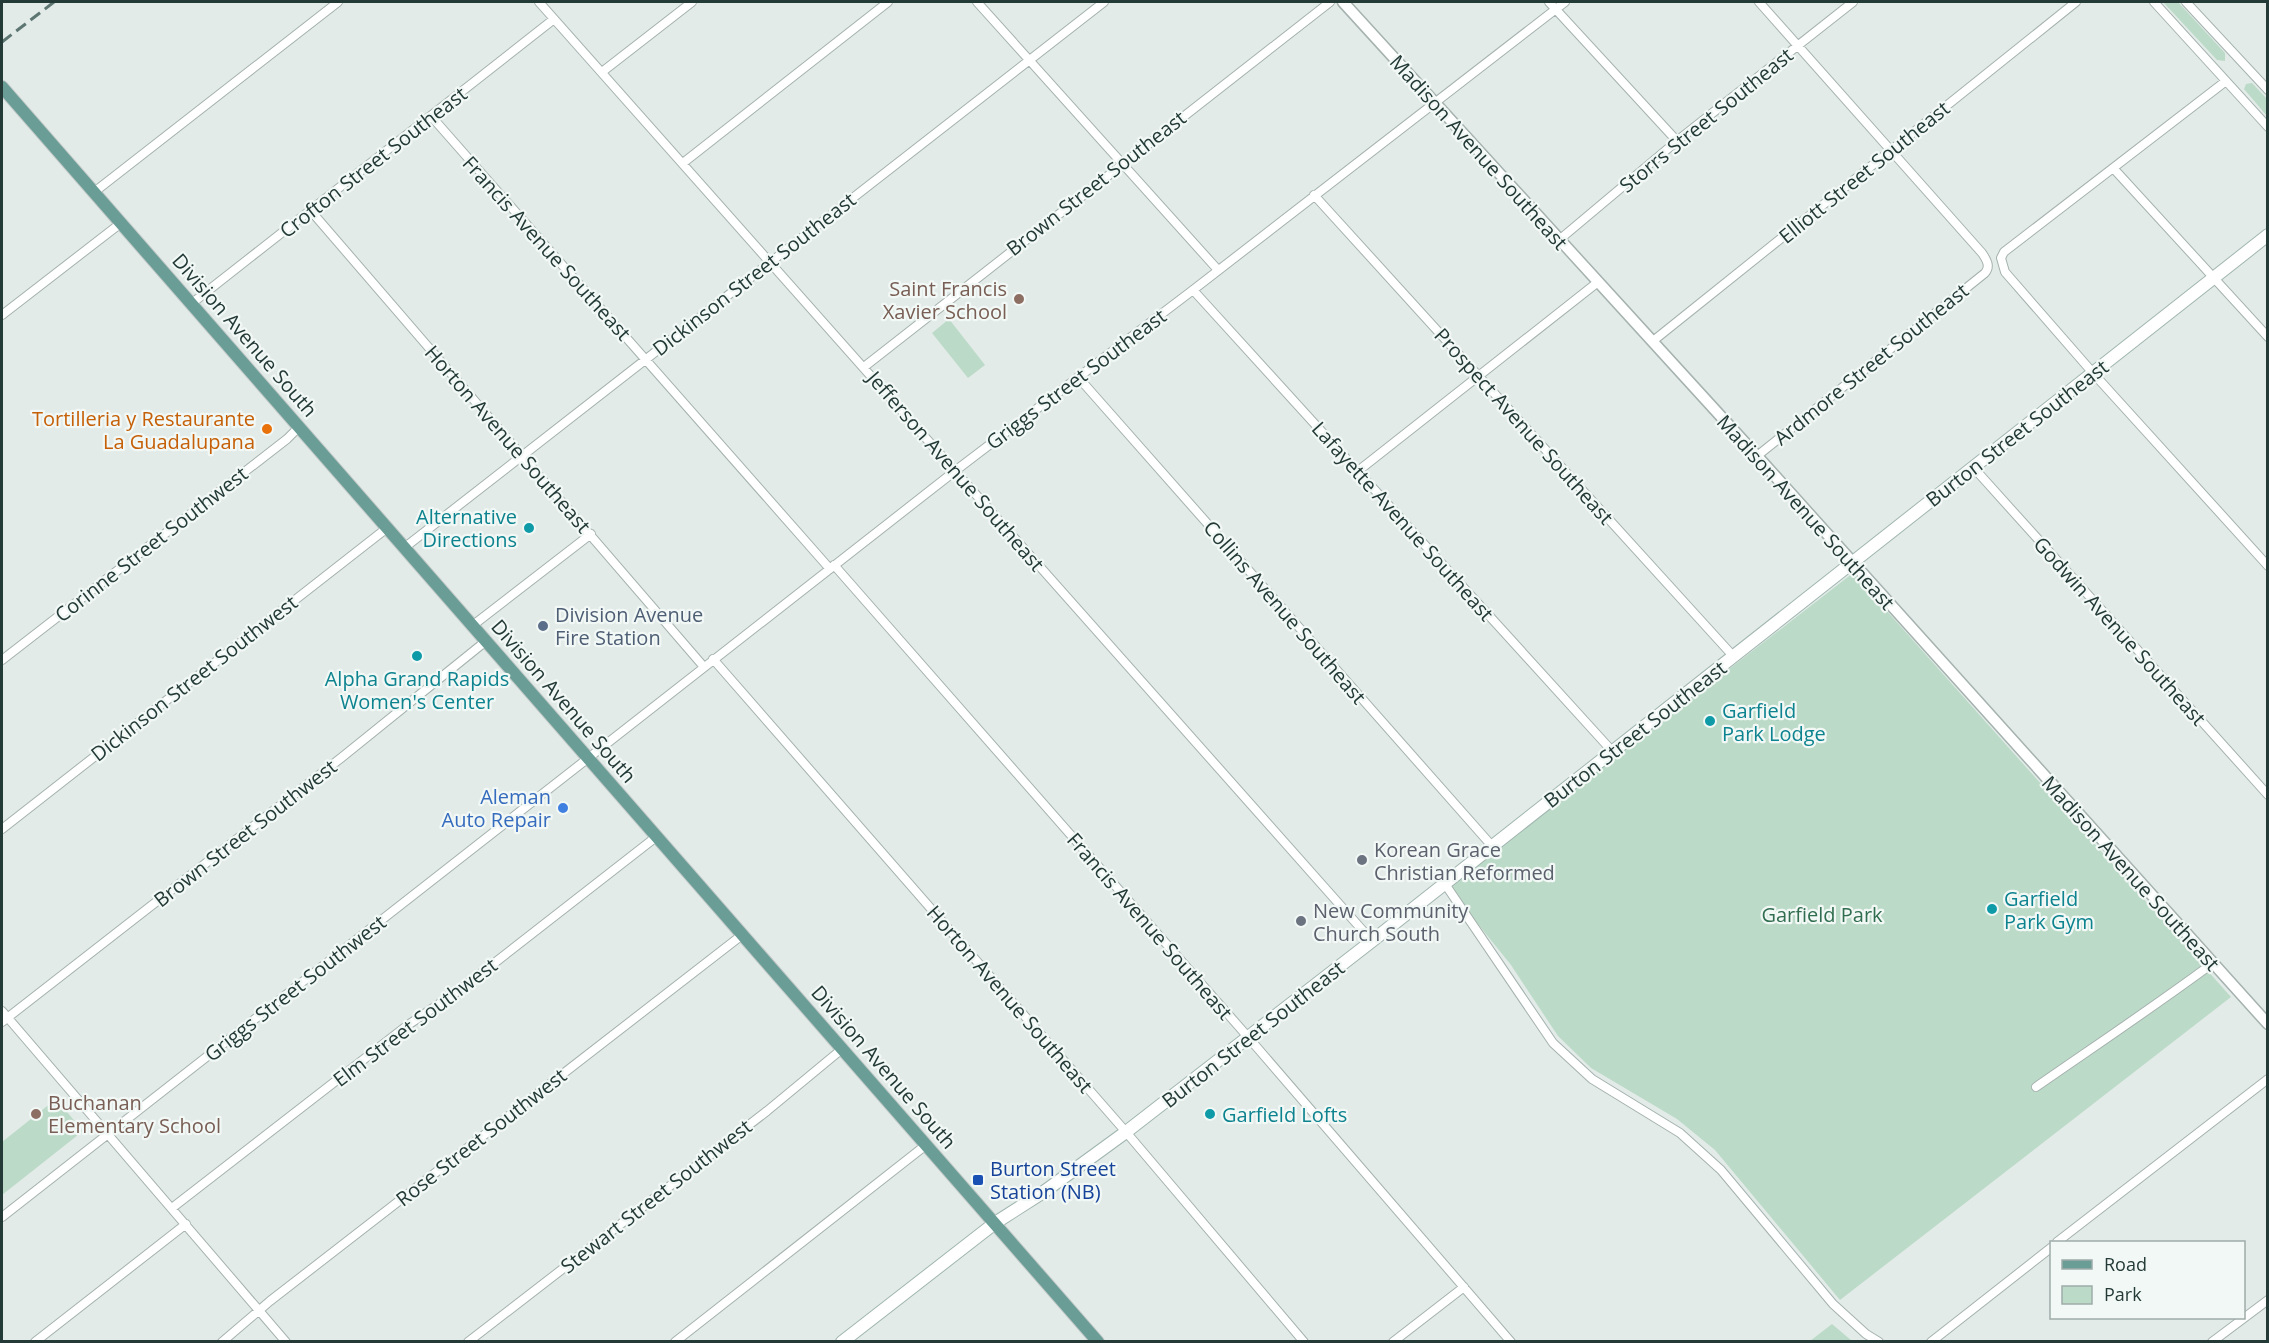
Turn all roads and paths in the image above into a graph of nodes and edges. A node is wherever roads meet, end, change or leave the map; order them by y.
1 (339, 2) edge
2 (539, 2) edge
3 (692, 2) edge
4 (888, 2) edge
5 (978, 2) edge
6 (1104, 2) edge
7 (1330, 2) edge
8 (1343, 2) edge
9 (1549, 2) edge
10 (1565, 2) edge
11 (1759, 2) edge
12 (1853, 2) edge
13 (2076, 2) edge
14 (2154, 2) edge
15 (2186, 2) edge
16 (1555, 9) junction
17 (554, 18) junction
18 (1798, 45) junction
19 (1031, 60) junction
20 (602, 72) junction
21 (2226, 81) junction
22 (2, 87) edge
23 (2268, 90) edge
24 (1434, 103) junction
25 (430, 116) junction
26 (2268, 127) edge
27 (1677, 141) junction
28 (1892, 150) junction
29 (683, 163) junction
30 (1121, 164) junction
31 (2114, 169) junction
32 (93, 193) junction
33 (1314, 195) junction
34 (311, 211) junction
35 (121, 223) junction
36 (2268, 235) edge
37 (1559, 240) junction
38 (770, 261) junction
39 (1218, 270) junction
40 (2214, 277) junction
41 (1598, 282) junction
42 (1193, 290) junction
43 (192, 304) junction
44 (2, 315) edge
45 (2268, 337) edge
46 (1653, 341) junction
47 (645, 358) junction
48 (864, 367) junction
49 (2093, 373) junction
50 (1478, 375) junction
51 (1078, 377) junction
52 (299, 427) junction
53 (522, 456) junction
54 (1757, 456) junction
55 (1973, 467) junction
56 (955, 471) junction
57 (1358, 471) junction
58 (387, 528) junction
59 (591, 534) junction
60 (404, 548) junction
61 (1853, 564) junction
62 (2268, 566) edge
63 (832, 567) junction
64 (472, 626) junction
65 (486, 641) junction
66 (1734, 657) junction
67 (713, 659) junction
68 (2, 660) edge
69 (704, 666) junction
70 (1613, 752) junction
71 (587, 758) junction
72 (2268, 795) edge
73 (2, 829) edge
74 (656, 837) junction
75 (1492, 846) junction
76 (1445, 884) junction
77 (742, 935) junction
78 (1372, 941) junction
79 (2213, 963) junction
80 (3, 1017) edge
81 (2266, 1019) edge
82 (1248, 1037) junction
83 (842, 1049) junction
84 (2268, 1079) edge
85 (2036, 1088) dead end
86 (1126, 1132) junction
87 (108, 1135) junction
88 (926, 1145) junction
89 (172, 1208) junction
90 (2, 1217) edge
91 (995, 1223) junction
92 (186, 1224) junction
93 (2059, 1241) edge
94 (2050, 1249) edge
95 (1464, 1287) junction
96 (2268, 1300) edge
97 (260, 1311) junction
98 (2245, 1317) edge
99 (2242, 1319) edge
100 (36, 1341) edge
101 (222, 1341) edge
102 (286, 1341) edge
103 (468, 1341) edge
104 (675, 1341) edge
105 (842, 1341) edge
106 (1098, 1341) edge
107 (1304, 1341) edge
108 (1393, 1341) edge
109 (1511, 1341) edge
110 (1879, 1341) edge
111 (1931, 1341) edge
112 (2212, 1341) edge

1 - 32 street
2 - 17 street, Jefferson Avenue Southeast
3 - 20 street
4 - 29 street
5 - 19 street
6 - 19 street, Dickinson Street Southeast
7 - 30 street, Brown Street Southeast
8 - 24 street, Madison Avenue Southeast
9 - 16 street
10 - 16 street, Griggs Street Southeast
11 - 18 street
12 - 18 street, Storrs Street Southeast
13 - 28 street, Elliott Street Southeast
14 - 21 street
15 - 23 street
16 - 24 street, Griggs Street Southeast
16 - 27 street
17 - 20 street, Jefferson Avenue Southeast
17 - 25 street, Crofton Street Southeast
18 - 27 street, Storrs Street Southeast
18 - 28 street
19 - 30 street
19 - 38 street, Dickinson Street Southeast
20 - 29 street, Jefferson Avenue Southeast
21 - 26 street
21 - 31 street
22 - 32 main road, Division Avenue South
24 - 33 street, Griggs Street Southeast
24 - 37 street, Madison Avenue Southeast
25 - 34 street, Crofton Street Southeast
25 - 47 street, Francis Avenue Southeast
27 - 37 street, Storrs Street Southeast
28 - 46 street, Elliott Street Southeast
28 - 54 street, Ardmore Street Southeast
29 - 38 street, Jefferson Avenue Southeast
30 - 39 street
30 - 48 street, Brown Street Southeast
31 - 40 street
31 - 49 street
32 - 35 main road, Division Avenue South
33 - 39 street, Griggs Street Southeast
33 - 50 street, Prospect Avenue Southeast
34 - 43 street, Crofton Street Southeast
34 - 53 street, Horton Avenue Southeast
35 - 43 main road, Division Avenue South
35 - 44 street
36 - 40 main road, Burton Street Southeast
37 - 41 street, Madison Avenue Southeast
38 - 47 street, Dickinson Street Southeast
38 - 48 street, Jefferson Avenue Southeast
39 - 42 street, Griggs Street Southeast
40 - 45 street
40 - 49 main road, Burton Street Southeast
41 - 46 street, Madison Avenue Southeast
41 - 50 street
42 - 51 street, Griggs Street Southeast
42 - 57 street, Lafayette Avenue Southeast
43 - 52 main road, Division Avenue South
46 - 54 street, Madison Avenue Southeast
47 - 53 street, Dickinson Street Southeast
47 - 63 street, Francis Avenue Southeast
48 - 56 street, Jefferson Avenue Southeast
49 - 55 main road, Burton Street Southeast
49 - 62 street
50 - 57 street
50 - 66 street, Prospect Avenue Southeast
51 - 56 street, Griggs Street Southeast
51 - 75 street, Collins Avenue Southeast
52 - 58 main road, Division Avenue South
52 - 68 street, Corinne Street Southwest
53 - 59 street, Horton Avenue Southeast
53 - 60 street, Dickinson Street Southeast
54 - 61 street, Madison Avenue Southeast
55 - 61 main road, Burton Street Southeast
55 - 72 street, Godwin Avenue Southeast
56 - 63 street, Griggs Street Southeast
56 - 78 street, Jefferson Avenue Southeast
57 - 70 street, Lafayette Avenue Southeast
58 - 60 main road, Division Avenue South
58 - 73 street, Dickinson Street Southwest
59 - 64 street
59 - 69 street, Horton Avenue Southeast
60 - 64 main road, Division Avenue South
61 - 66 main road, Burton Street Southeast
61 - 79 street, Madison Avenue Southeast
63 - 67 street, Griggs Street Southeast
63 - 82 street, Francis Avenue Southeast
64 - 65 main road, Division Avenue South
65 - 71 main road, Division Avenue South
65 - 80 street, Brown Street Southwest
66 - 70 main road, Burton Street Southeast
67 - 69 street, Griggs Street Southeast
67 - 86 street, Horton Avenue Southeast
69 - 71 street, Griggs Street Southeast
70 - 75 main road, Burton Street Southeast
71 - 74 main road, Division Avenue South
71 - 87 street, Griggs Street Southwest
74 - 77 main road, Division Avenue South
74 - 89 street, Elm Street Southwest
75 - 76 main road, Burton Street Southeast
76 - 78 main road, Burton Street Southeast
76 - 110 street
77 - 83 main road, Division Avenue South
77 - 97 street, Rose Street Southwest
78 - 82 main road, Burton Street Southeast
79 - 81 street, Madison Avenue Southeast
79 - 85 street
80 - 87 street
82 - 86 main road, Burton Street Southeast
82 - 95 street, Francis Avenue Southeast
83 - 88 main road, Division Avenue South
83 - 103 street, Stewart Street Southwest
84 - 93 street
86 - 91 main road, Burton Street Southeast
86 - 107 street, Horton Avenue Southeast
87 - 89 street
87 - 90 street, Griggs Street Southwest
88 - 91 main road, Division Avenue South
88 - 104 street
89 - 92 street
91 - 105 main road, Burton Street Southeast
91 - 106 main road, Division Avenue South
92 - 97 street
92 - 100 street
94 - 111 street
95 - 108 street
95 - 109 street, Francis Avenue Southeast
96 - 98 street
97 - 101 street, Rose Street Southwest
97 - 102 street
99 - 112 street

